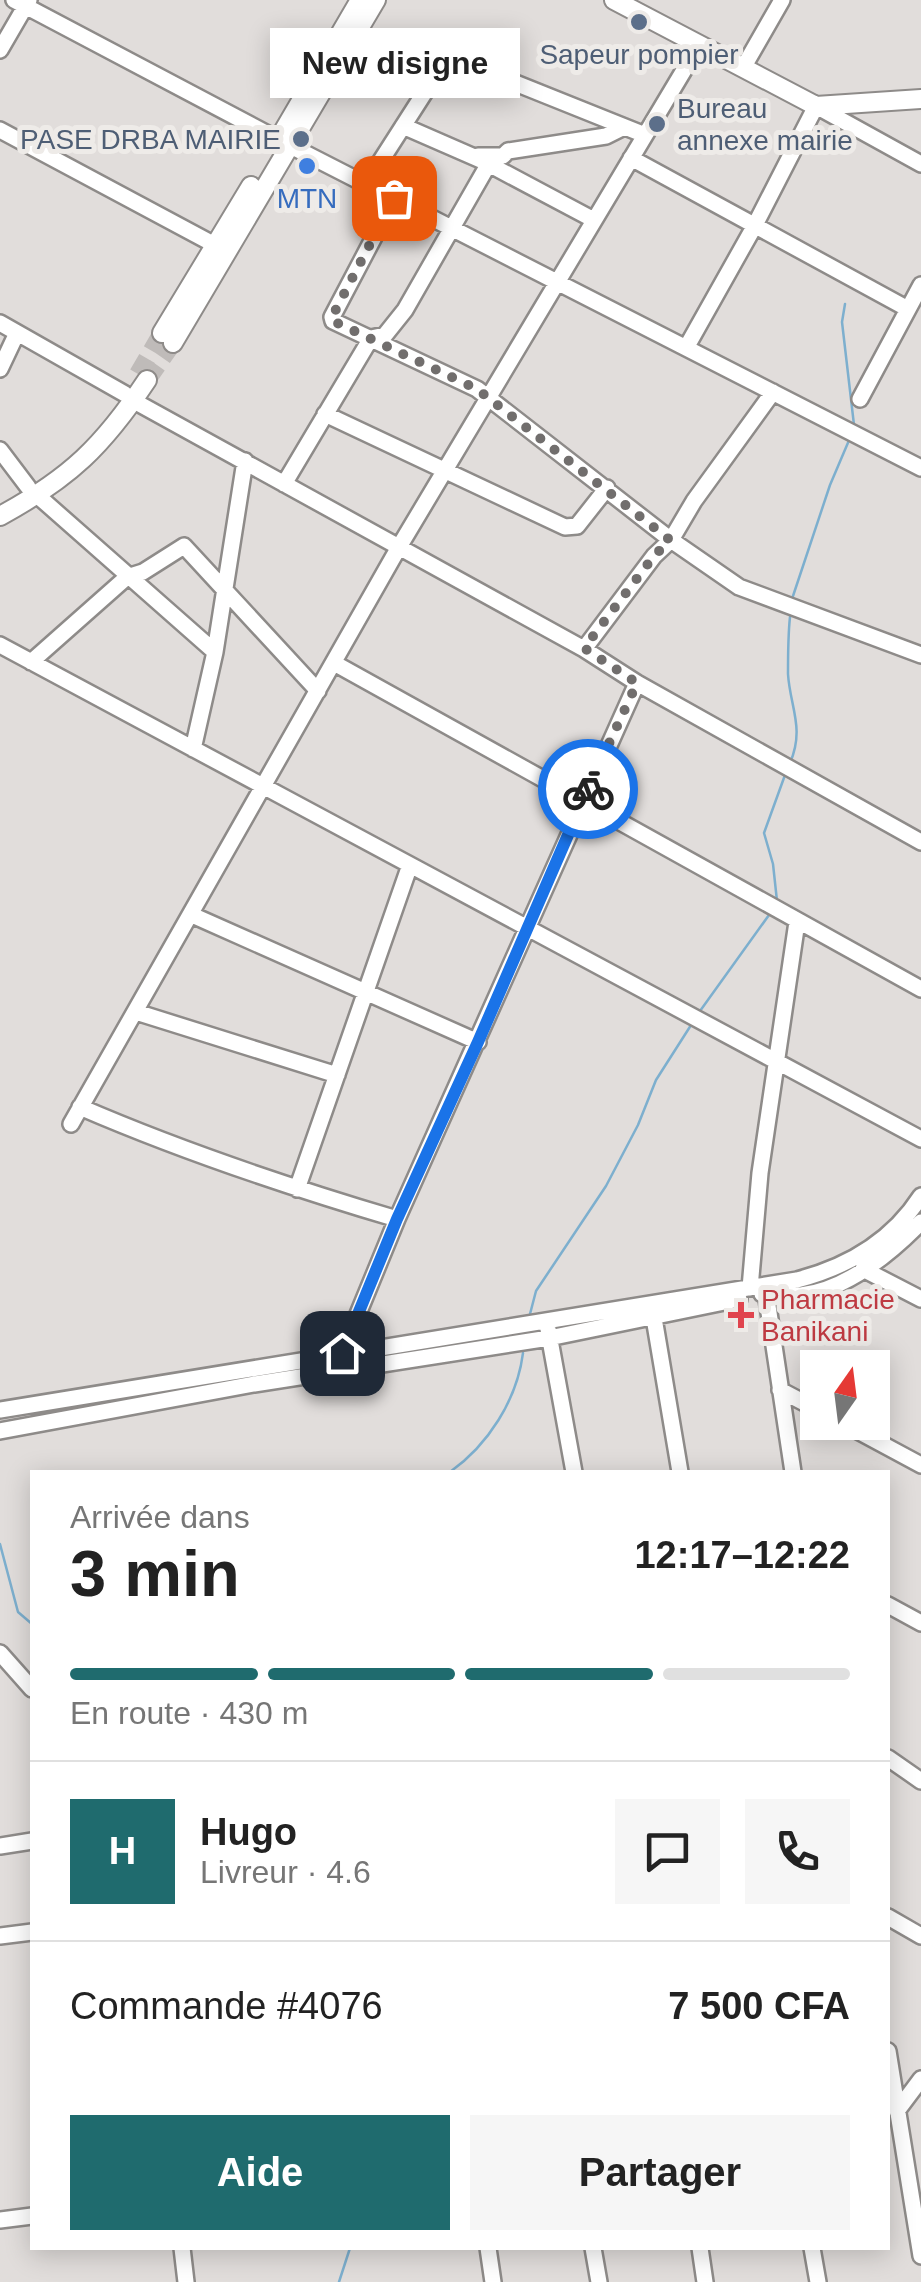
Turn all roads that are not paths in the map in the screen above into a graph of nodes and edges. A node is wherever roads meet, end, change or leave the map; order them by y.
1 (360, 0) edge
2 (376, 0) edge
3 (614, 0) edge
4 (782, 0) edge
5 (23, 2) edge
6 (636, 5) edge
7 (700, 45) junction
8 (0, 50) edge
9 (743, 68) junction
10 (921, 99) edge
11 (816, 106) junction
12 (403, 126) junction
13 (624, 127) junction
14 (0, 130) edge
15 (645, 135) junction
16 (284, 142) junction
17 (471, 156) junction
18 (632, 158) junction
19 (488, 164) junction
20 (921, 164) edge
21 (366, 184) junction
22 (394, 198) junction
23 (594, 220) junction
24 (754, 227) junction
25 (450, 228) junction
26 (215, 244) junction
27 (557, 282) junction
28 (921, 285) edge
29 (908, 310) junction
30 (0, 323) edge
31 (16, 333) junction
32 (371, 338) junction
33 (686, 348) junction
34 (0, 369) edge
35 (143, 377) tunnel mouth
36 (773, 392) junction
37 (129, 397) junction
38 (860, 399) dead end
39 (488, 400) junction
40 (326, 414) junction
41 (0, 450) edge
42 (246, 461) junction
43 (446, 468) junction
44 (921, 468) edge
45 (284, 484) junction
46 (607, 488) junction
47 (33, 492) junction
48 (0, 503) edge
49 (0, 516) edge
50 (670, 540) junction
51 (399, 547) junction
52 (127, 577) junction
53 (225, 594) junction
54 (0, 645) edge
55 (584, 648) junction
56 (215, 652) junction
57 (921, 655) edge
58 (32, 662) junction
59 (334, 663) junction
60 (637, 683) junction
61 (318, 691) junction
62 (193, 748) junction
63 (265, 787) junction
64 (582, 800) junction
65 (921, 841) edge
66 (410, 865) junction
67 (192, 915) junction
68 (797, 922) junction
69 (528, 928) junction
70 (921, 989) edge
71 (368, 992) junction
72 (136, 1012) junction
73 (478, 1042) junction
74 (775, 1060) junction
75 (336, 1074) junction
76 (80, 1107) junction
77 (71, 1124) dead end
78 (921, 1139) edge
79 (297, 1189) junction
80 (921, 1196) edge
81 (397, 1219) junction
82 (921, 1222) edge
83 (863, 1269) junction
84 (760, 1289) junction
85 (921, 1299) edge
86 (654, 1318) junction
87 (546, 1320) junction
88 (549, 1338) junction
89 (344, 1361) junction
90 (780, 1390) junction
91 (800, 1401) edge
92 (0, 1410) edge
93 (0, 1430) edge
94 (873, 1440) edge
95 (921, 1466) edge
96 (574, 1470) edge
97 (680, 1470) edge
98 (793, 1470) edge
99 (890, 1605) edge
100 (921, 1623) edge
101 (0, 1653) edge
102 (30, 1687) edge
103 (890, 1759) edge
104 (921, 1781) edge
105 (30, 1841) edge
106 (0, 1846) edge
107 (890, 1917) edge
108 (30, 1932) edge
109 (0, 1936) edge
110 (921, 1936) edge
111 (890, 2064) edge
112 (921, 2079) edge
113 (897, 2111) junction
114 (906, 2166) junction
115 (890, 2168) edge
116 (30, 2216) edge
117 (0, 2220) edge
118 (919, 2238) edge
119 (182, 2250) edge
120 (488, 2250) edge
121 (593, 2250) edge
122 (700, 2250) edge
123 (812, 2250) edge
124 (921, 2256) edge
125 (186, 2282) edge
126 (494, 2282) edge
127 (599, 2282) edge
128 (706, 2282) edge
129 (818, 2282) edge

1 - 16 main road
2 - 16 main road
3 - 6 main road
4 - 9 street
5 - 8 street
5 - 16 street
6 - 7 main road
7 - 9 main road
7 - 15 street
9 - 11 main road
10 - 11 main road
11 - 20 street
11 - 24 street
12 - 13 street
12 - 17 street
12 - 21 street
13 - 15 street
13 - 17 street
14 - 26 street
15 - 18 street
16 - 21 street
16 - 26 main road
16 - 26 main road
17 - 19 street
18 - 23 street
18 - 24 street
19 - 23 street
19 - 25 street
21 - 22 street
22 - 25 street
22 - 32 street
23 - 27 street
24 - 29 street
24 - 33 street
25 - 27 street
25 - 32 street
27 - 33 street
27 - 39 street
28 - 29 street
29 - 38 street
30 - 31 street
31 - 34 street
31 - 37 street
32 - 39 street
32 - 40 street
33 - 36 street
35 - 37 main road
36 - 44 street
36 - 50 street
37 - 42 street
37 - 47 main road
39 - 43 street
39 - 46 street
40 - 43 street
40 - 45 street
41 - 47 street
42 - 45 street
42 - 53 street
43 - 46 street
43 - 51 street
45 - 51 street
46 - 50 street
47 - 48 main road
47 - 49 main road
47 - 52 street
50 - 55 street
50 - 57 street
51 - 55 street
51 - 59 street
52 - 53 street
52 - 56 street
52 - 58 street
53 - 56 street
53 - 61 street
54 - 58 street
55 - 60 street
56 - 62 street
58 - 62 street
59 - 61 street
59 - 64 street
60 - 64 street
60 - 65 street
61 - 63 street
62 - 63 street
63 - 66 street
63 - 67 street
64 - 68 street
64 - 69 street
66 - 69 street
66 - 71 street
67 - 71 street
67 - 72 street
68 - 70 street
68 - 74 street
69 - 73 street
69 - 74 street
71 - 73 street
71 - 75 street
72 - 75 street
72 - 76 street
73 - 81 street
74 - 78 street
74 - 84 street
75 - 79 street
76 - 77 street
76 - 79 street
79 - 81 street
80 - 84 street
81 - 89 street
82 - 83 street
83 - 84 street
83 - 85 street
84 - 86 street
84 - 87 street
84 - 90 street
86 - 88 street
86 - 97 street
87 - 88 street
87 - 89 street
88 - 89 street
88 - 96 street
89 - 92 street
89 - 93 street
90 - 91 street
90 - 98 street
94 - 95 street
99 - 100 street
101 - 102 street
103 - 104 street
105 - 106 street
107 - 110 street
108 - 109 street
111 - 113 street
112 - 113 street
113 - 114 street
114 - 115 street
114 - 118 street
116 - 117 street
118 - 124 street
119 - 125 street
120 - 126 street
121 - 127 street
122 - 128 street
123 - 129 street

